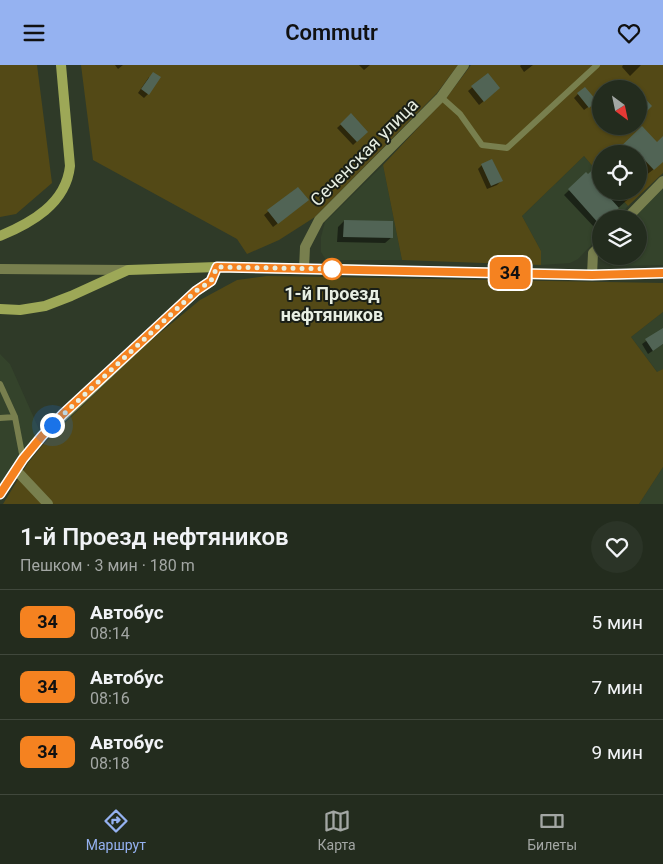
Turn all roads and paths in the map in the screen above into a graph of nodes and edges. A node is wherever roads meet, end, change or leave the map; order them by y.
1 (61, 65) edge
2 (464, 65) edge
3 (597, 65) edge
4 (441, 97) junction
5 (663, 181) edge
6 (635, 210) edge
7 (0, 237) edge
8 (592, 265) edge
9 (217, 267) junction
10 (0, 269) edge
11 (304, 269) junction
12 (128, 271) junction
13 (663, 273) edge
14 (592, 275) junction
15 (0, 309) edge
16 (0, 384) edge
17 (15, 417) junction
18 (0, 418) edge
19 (23, 459) junction
20 (16, 470) junction
21 (0, 495) edge
22 (48, 504) edge

1 - 7 street
2 - 4 street, Сеченская улица
3 - 4 lane
4 - 11 street, Сеченская улица
5 - 6 street
8 - 14 street
9 - 11 street
9 - 12 street
9 - 19 street
10 - 12 street
11 - 14 street
12 - 15 street
13 - 14 street
16 - 17 lane
17 - 18 lane
17 - 19 lane
19 - 20 street
20 - 21 street
20 - 22 street

